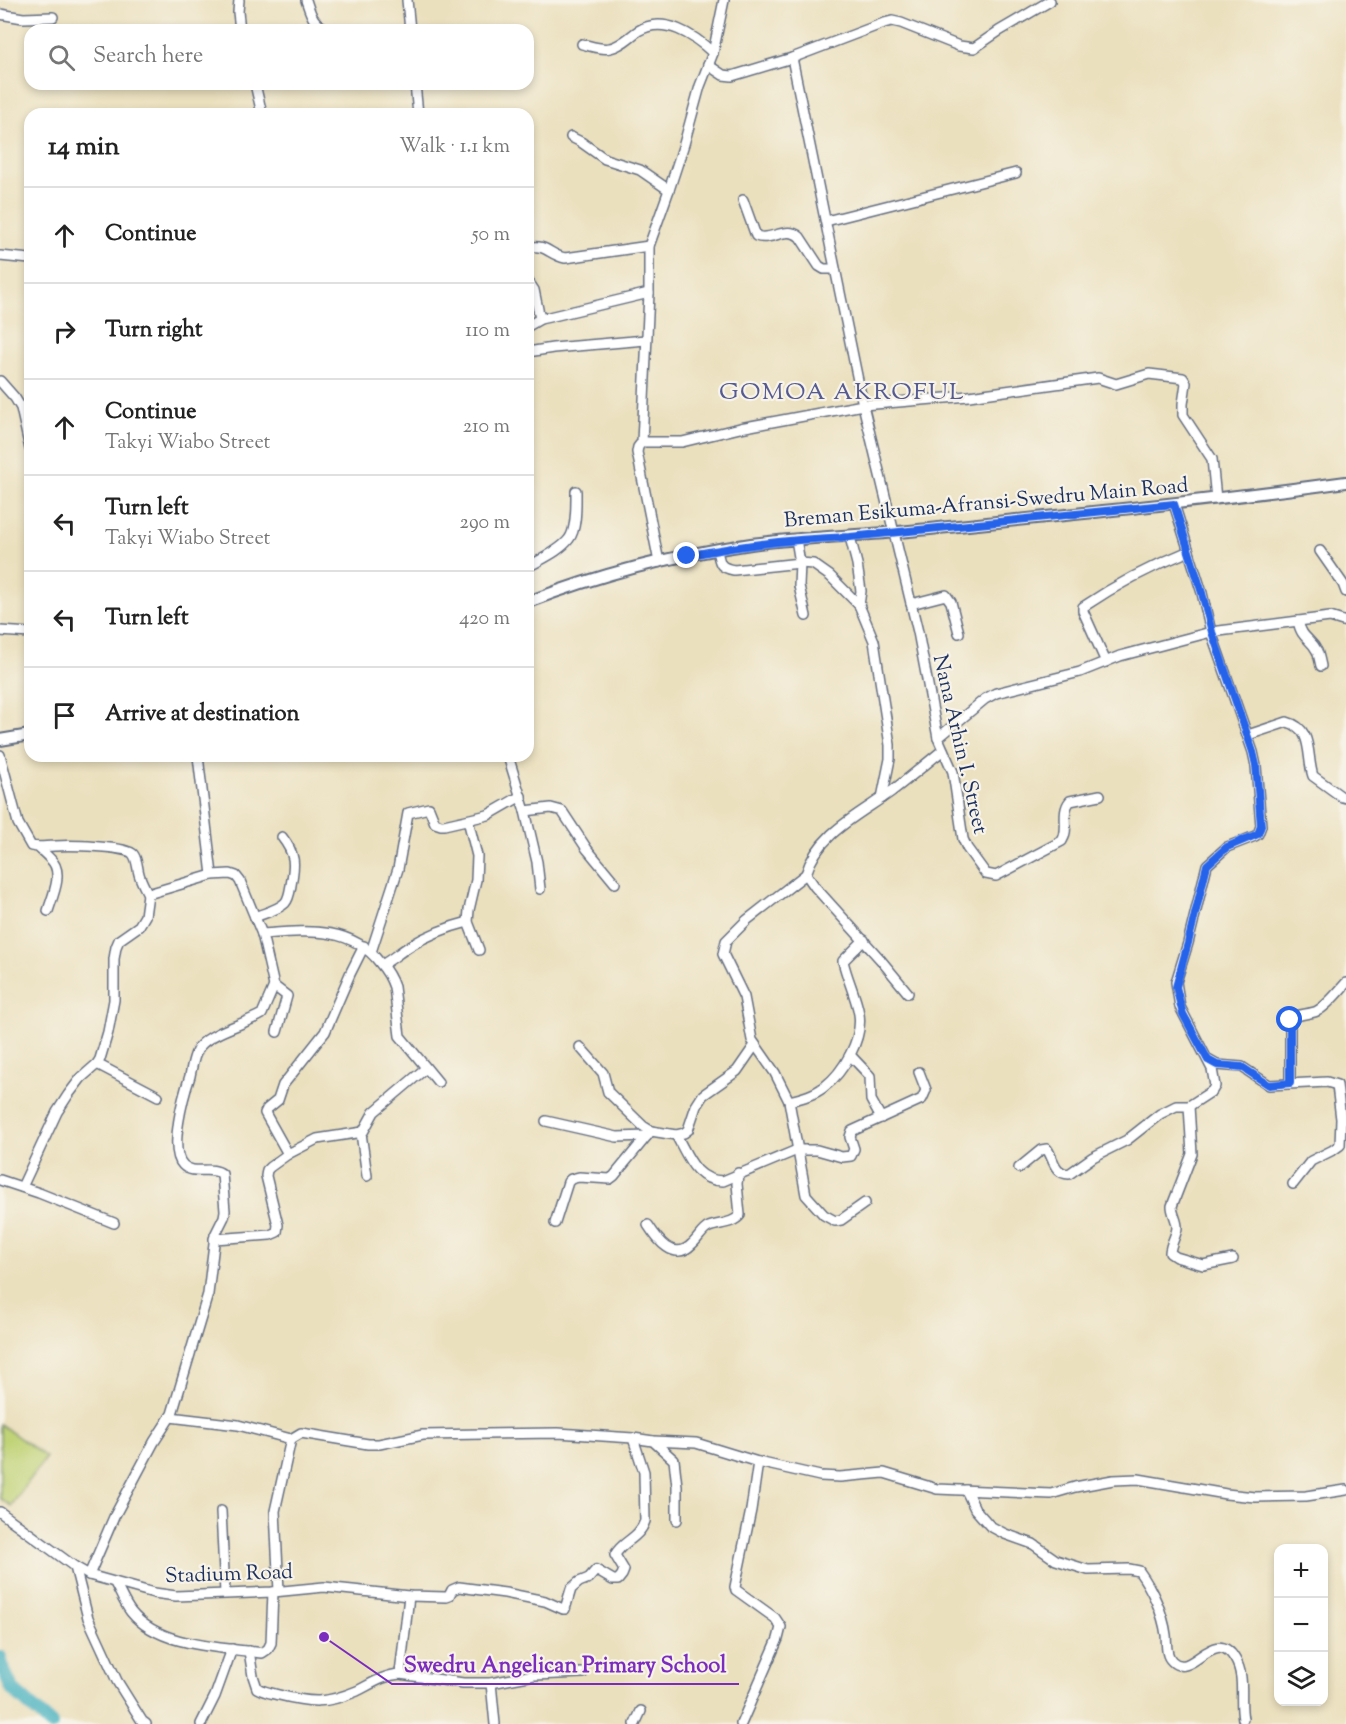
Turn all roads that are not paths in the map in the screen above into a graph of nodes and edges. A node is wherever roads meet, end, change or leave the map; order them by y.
1 (239, 0) edge
2 (306, 0) edge
3 (407, 0) edge
4 (724, 0) edge
5 (1050, 1) edge
6 (0, 14) edge
7 (53, 17) dead end
8 (240, 24) edge
9 (318, 24) edge
10 (409, 24) edge
11 (582, 44) dead end
12 (713, 52) junction
13 (792, 58) junction
14 (708, 65) junction
15 (256, 90) edge
16 (416, 90) edge
17 (261, 108) edge
18 (417, 108) edge
19 (571, 137) dead end
20 (1016, 173) dead end
21 (669, 190) junction
22 (743, 200) dead end
23 (826, 221) junction
24 (649, 246) junction
25 (534, 247) edge
26 (0, 256) edge
27 (24, 258) edge
28 (834, 269) junction
29 (534, 290) edge
30 (649, 293) junction
31 (540, 319) junction
32 (534, 322) edge
33 (646, 340) junction
34 (534, 351) edge
35 (0, 381) edge
36 (863, 405) junction
37 (24, 422) edge
38 (642, 442) junction
39 (1346, 482) edge
40 (576, 491) dead end
41 (1216, 499) junction
42 (1174, 504) junction
43 (894, 532) junction
44 (850, 537) junction
45 (796, 539) junction
46 (717, 550) junction
47 (1189, 551) junction
48 (1320, 551) dead end
49 (659, 562) junction
50 (800, 562) junction
51 (534, 563) edge
52 (1346, 592) edge
53 (534, 597) edge
54 (911, 604) junction
55 (859, 605) junction
56 (806, 616) dead end
57 (1298, 621) junction
58 (1346, 622) edge
59 (0, 631) edge
60 (1212, 632) junction
61 (24, 633) edge
62 (959, 633) dead end
63 (1106, 662) junction
64 (1321, 666) dead end
65 (1248, 735) junction
66 (24, 736) edge
67 (938, 738) junction
68 (0, 740) edge
69 (943, 750) junction
70 (0, 755) edge
71 (199, 762) edge
72 (510, 762) edge
73 (1100, 795) dead end
74 (521, 796) junction
75 (882, 798) junction
76 (1346, 798) edge
77 (525, 811) junction
78 (468, 820) junction
79 (282, 837) dead end
80 (39, 848) junction
81 (806, 874) junction
82 (212, 875) junction
83 (615, 883) dead end
84 (540, 889) dead end
85 (148, 894) junction
86 (48, 911) dead end
87 (255, 917) junction
88 (468, 922) junction
89 (262, 934) junction
90 (864, 940) junction
91 (368, 949) junction
92 (479, 950) dead end
93 (382, 965) junction
94 (1346, 983) edge
95 (274, 986) junction
96 (908, 993) dead end
97 (277, 1032) dead end
98 (755, 1045) junction
99 (580, 1047) dead end
100 (850, 1055) junction
101 (1208, 1060) junction
102 (97, 1064) junction
103 (426, 1068) junction
104 (919, 1072) dead end
105 (438, 1082) dead end
106 (1290, 1083) junction
107 (158, 1096) dead end
108 (789, 1101) junction
109 (1189, 1106) junction
110 (881, 1118) junction
111 (1344, 1119) edge
112 (546, 1121) dead end
113 (361, 1133) junction
114 (649, 1134) junction
115 (676, 1135) junction
116 (797, 1150) junction
117 (288, 1154) junction
118 (1019, 1168) dead end
119 (738, 1173) junction
120 (367, 1176) dead end
121 (0, 1180) edge
122 (1293, 1184) dead end
123 (22, 1187) junction
124 (865, 1203) dead end
125 (114, 1223) dead end
126 (555, 1223) dead end
127 (648, 1225) dead end
128 (214, 1239) junction
129 (1233, 1259) dead end
130 (170, 1417) junction
131 (633, 1438) junction
132 (291, 1439) junction
133 (653, 1442) junction
134 (758, 1462) junction
135 (966, 1490) junction
136 (1346, 1490) edge
137 (221, 1511) dead end
138 (0, 1512) edge
139 (677, 1520) dead end
140 (75, 1567) junction
141 (89, 1575) junction
142 (115, 1583) junction
143 (276, 1592) junction
144 (225, 1593) junction
145 (409, 1596) junction
146 (232, 1649) junction
147 (249, 1651) junction
148 (584, 1673) dead end
149 (400, 1674) junction
150 (491, 1683) junction
151 (641, 1712) dead end
152 (1243, 1719) dead end
153 (146, 1724) edge
154 (201, 1724) edge
155 (495, 1724) edge
156 (635, 1724) edge
157 (741, 1724) edge

1 - 8 street
2 - 9 street
3 - 10 street
4 - 12 street
5 - 13 street
6 - 7 street
11 - 12 street
12 - 14 street
13 - 14 street
13 - 23 street, Nana Arhin I. Street
14 - 21 street
15 - 17 street
16 - 18 street
19 - 21 street
20 - 23 street
21 - 24 street
22 - 28 street
23 - 28 street, Nana Arhin I. Street
24 - 25 street
24 - 30 street
26 - 27 street
28 - 36 street, Nana Arhin I. Street
29 - 31 street
30 - 31 street
30 - 33 street
31 - 32 street
33 - 34 street
33 - 38 street
35 - 37 street
36 - 38 street
36 - 41 street
36 - 43 street, Nana Arhin I. Street
38 - 49 street
39 - 41 main road, Breman Esikuma-Afransi-Swedru Main Road
40 - 51 street
41 - 42 main road, Breman Esikuma-Afransi-Swedru Main Road
42 - 43 main road, Breman Esikuma-Afransi-Swedru Main Road
42 - 47 street
43 - 44 main road, Breman Esikuma-Afransi-Swedru Main Road
43 - 54 street, Nana Arhin I. Street
44 - 45 main road, Breman Esikuma-Afransi-Swedru Main Road
44 - 55 street
45 - 46 main road, Breman Esikuma-Afransi-Swedru Main Road
45 - 50 street
46 - 49 main road, Breman Esikuma-Afransi-Swedru Main Road
46 - 50 street
47 - 60 street
47 - 63 street
48 - 52 street
49 - 53 main road, Breman Esikuma-Afransi-Swedru Main Road
50 - 55 street
50 - 56 street
54 - 62 street
54 - 67 street, Nana Arhin I. Street
55 - 75 street
57 - 58 street
57 - 60 street
57 - 64 street
59 - 61 street
60 - 63 street
60 - 65 street
63 - 67 street
65 - 76 street
65 - 101 street
66 - 68 main road
67 - 69 street, Nana Arhin I. Street
69 - 73 street, Nana Arhin I. Street
69 - 75 street
70 - 80 street
71 - 82 street
72 - 74 street
74 - 77 street
74 - 78 street
75 - 81 street
77 - 83 street
77 - 84 street
78 - 88 street
78 - 91 street
79 - 87 street
80 - 85 street
80 - 86 street
81 - 90 street
81 - 98 street
82 - 85 street
82 - 87 street
85 - 102 street
87 - 89 street
88 - 92 street
88 - 93 street
89 - 91 street
89 - 95 street
90 - 96 street
90 - 100 street
91 - 93 street
91 - 117 street
93 - 103 street
94 - 106 street
95 - 97 street
95 - 128 street
98 - 108 street
98 - 115 street
99 - 114 street
100 - 108 street
100 - 110 street
101 - 106 street
101 - 109 street
102 - 107 street
102 - 123 street
103 - 105 street
103 - 113 street
104 - 110 street
106 - 111 street
108 - 116 street
109 - 118 street
109 - 129 street
110 - 116 street
111 - 122 street
112 - 114 street
113 - 117 street
113 - 120 street
114 - 115 street
114 - 126 street
115 - 119 street
116 - 119 street
116 - 124 street
117 - 128 street
119 - 127 street
121 - 123 street
123 - 125 street
128 - 130 street
130 - 132 street
130 - 141 street
131 - 132 street
131 - 133 street
131 - 145 street, Stadium Road
132 - 143 street
133 - 134 street
133 - 139 street
134 - 135 street
134 - 157 street
135 - 136 street
135 - 152 street
137 - 144 street
138 - 140 street, Stadium Road
140 - 141 street, Stadium Road
140 - 153 street
141 - 142 street, Stadium Road
142 - 144 street, Stadium Road
142 - 146 street
143 - 144 street, Stadium Road
143 - 145 street, Stadium Road
143 - 147 street
145 - 149 street
146 - 147 street
146 - 154 street
147 - 149 street
148 - 150 street
149 - 150 street
150 - 155 street
151 - 156 street

